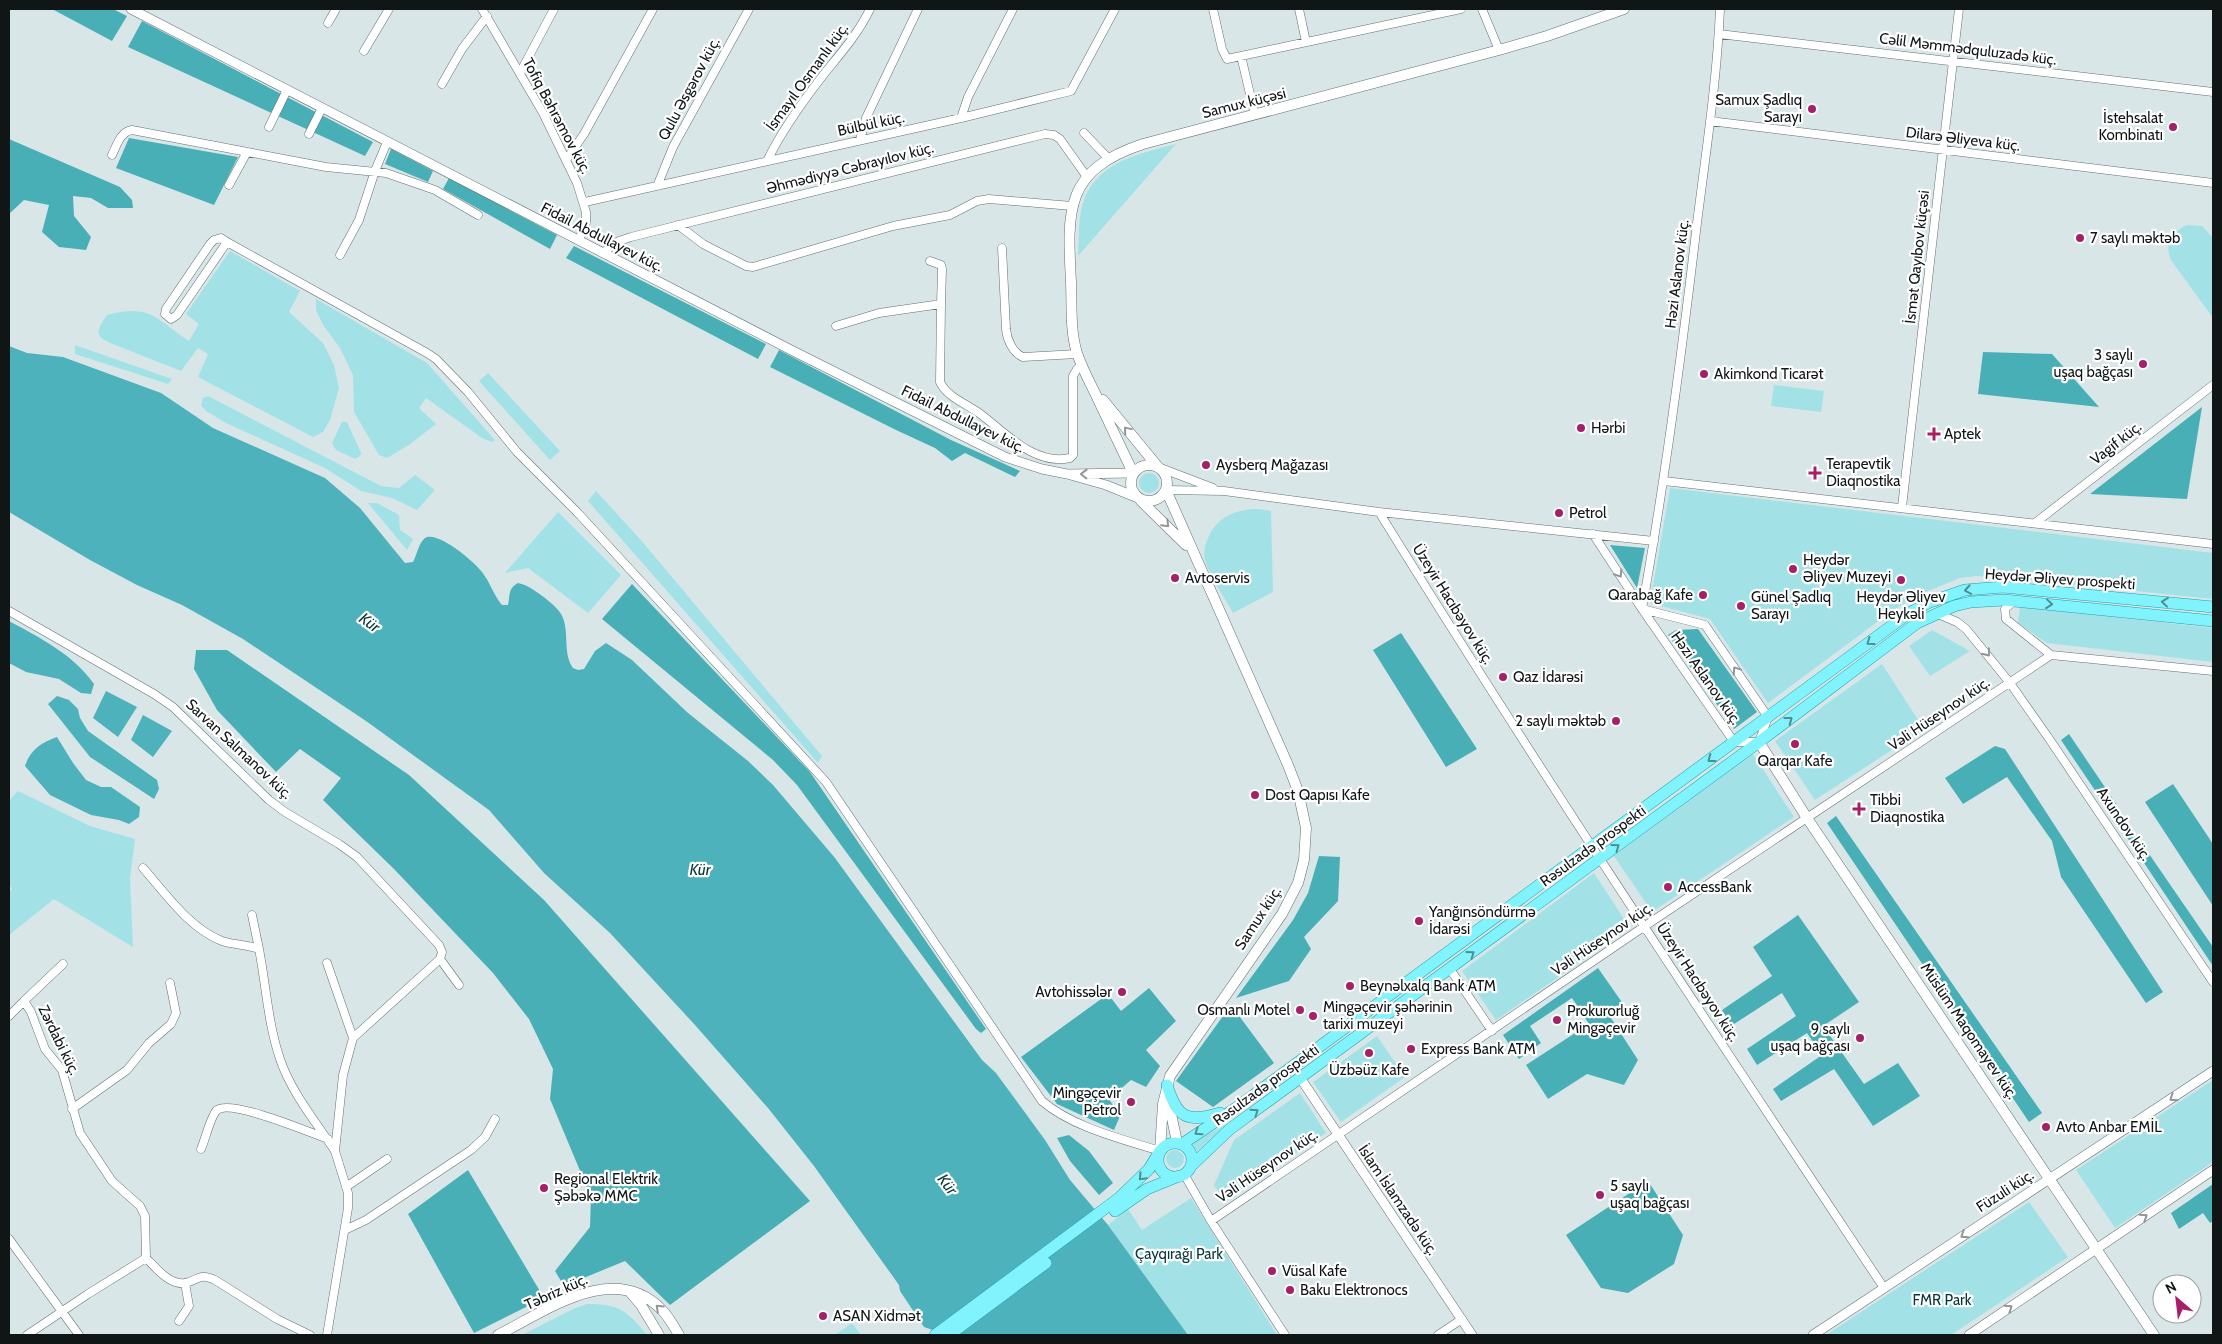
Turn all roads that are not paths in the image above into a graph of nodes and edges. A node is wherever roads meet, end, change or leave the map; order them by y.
1 (131, 9) edge
2 (336, 9) edge
3 (389, 9) edge
4 (482, 9) edge
5 (554, 9) edge
6 (653, 9) edge
7 (749, 9) edge
8 (870, 9) edge
9 (918, 9) edge
10 (1013, 9) edge
11 (1115, 9) edge
12 (1213, 9) edge
13 (1298, 9) edge
14 (1461, 9) edge
15 (1482, 9) edge
16 (1624, 9) edge
17 (1720, 9) edge
18 (1959, 9) edge
19 (486, 16) junction
20 (328, 22) dead end
21 (1719, 34) junction
22 (1306, 42) junction
23 (1499, 50) junction
24 (364, 51) dead end
25 (1241, 56) junction
26 (1953, 60) junction
27 (520, 72) junction
28 (442, 84) dead end
29 (287, 90) junction
30 (2213, 92) edge
31 (322, 108) junction
32 (1255, 115) junction
33 (961, 118) junction
34 (1710, 120) junction
35 (269, 127) dead end
36 (1084, 133) dead end
37 (309, 134) dead end
38 (860, 140) junction
39 (387, 142) junction
40 (1943, 150) junction
41 (247, 152) junction
42 (112, 155) dead end
43 (1108, 158) junction
44 (566, 160) junction
45 (767, 161) junction
46 (375, 171) junction
47 (1087, 177) junction
48 (2213, 183) edge
49 (658, 184) junction
50 (229, 185) dead end
51 (585, 202) junction
52 (1072, 206) junction
53 (478, 215) dead end
54 (678, 225) junction
55 (579, 240) junction
56 (227, 242) junction
57 (1002, 248) dead end
58 (604, 252) junction
59 (340, 255) dead end
60 (930, 261) dead end
61 (941, 304) junction
62 (836, 326) dead end
63 (1077, 354) junction
64 (1082, 366) junction
65 (2213, 386) edge
66 (1092, 387) junction
67 (1158, 467) junction
68 (1067, 474) junction
69 (1133, 474) junction
70 (1664, 481) junction
71 (1166, 490) junction
72 (1224, 491) junction
73 (1138, 498) junction
74 (1902, 507) junction
75 (1379, 512) junction
76 (2035, 522) junction
77 (1593, 534) junction
78 (1654, 541) junction
79 (2213, 544) edge
80 (1192, 551) junction
81 (2014, 601) junction
82 (2213, 607) edge
83 (1642, 609) junction
84 (9, 611) edge
85 (1909, 613) joint
86 (1936, 613) junction
87 (2213, 621) edge
88 (1917, 623) joint
89 (2050, 655) junction
90 (2213, 671) edge
91 (2010, 683) junction
92 (1768, 717) junction
93 (1734, 742) junction
94 (1759, 742) junction
95 (1807, 818) junction
96 (1593, 847) junction
97 (1601, 858) junction
98 (143, 868) dead end
99 (252, 915) dead end
100 (1645, 926) junction
101 (259, 949) junction
102 (440, 959) junction
103 (327, 963) dead end
104 (63, 964) dead end
105 (1450, 969) junction
106 (2213, 982) edge
107 (170, 983) dead end
108 (459, 985) dead end
109 (24, 1000) junction
110 (9, 1016) edge
111 (1492, 1031) junction
112 (353, 1038) junction
113 (2213, 1070) edge
114 (1301, 1079) junction
115 (1167, 1085) junction
116 (1236, 1108) junction
117 (72, 1109) junction
118 (495, 1119) dead end
119 (1338, 1134) junction
120 (328, 1139) junction
121 (1180, 1143) junction
122 (202, 1149) dead end
123 (335, 1151) junction
124 (1160, 1151) junction
125 (386, 1159) dead end
126 (2213, 1170) edge
127 (1185, 1172) junction
128 (2050, 1178) junction
129 (346, 1187) junction
130 (1122, 1201) junction
131 (1211, 1221) junction
132 (345, 1230) junction
133 (9, 1239) edge
134 (2097, 1248) junction
135 (146, 1258) junction
136 (185, 1283) junction
137 (1884, 1288) junction
138 (630, 1291) junction
139 (61, 1311) junction
140 (1462, 1320) junction
141 (179, 1321) dead end
142 (27, 1335) edge
143 (79, 1335) edge
144 (310, 1335) edge
145 (326, 1335) edge
146 (498, 1335) edge
147 (659, 1335) edge
148 (679, 1335) edge
149 (935, 1335) edge
150 (949, 1335) edge
151 (1285, 1335) edge
152 (1438, 1335) edge
153 (1472, 1335) edge
154 (1812, 1335) edge
155 (1969, 1335) edge
156 (2154, 1335) edge

1 - 29 street, Fidail Abdullayev küç.
2 - 20 street
3 - 24 street
4 - 19 street, Tofiq Bəhrəmov küç.
5 - 27 street
6 - 44 street
7 - 49 street, Qulu Əsgərov küç.
8 - 45 street, İsmayıl Osmanlı küç.
9 - 38 street
10 - 33 street
11 - 33 street, Bülbül küç.
12 - 25 street
13 - 22 street
14 - 22 street
15 - 23 street
16 - 23 main road, Samux küçəsi
17 - 21 street, Həzi Aslanov küç.
18 - 26 street, İsmət Qayıbov küçəsi
19 - 27 street, Tofiq Bəhrəmov küç.
19 - 28 street
21 - 26 street, Cəlil Məmmədquluzadə küç.
21 - 34 street, Həzi Aslanov küç.
22 - 25 street
23 - 32 main road, Samux küçəsi
25 - 32 street
26 - 30 street, Cəlil Məmmədquluzadə küç.
26 - 40 street, İsmət Qayıbov küçəsi
27 - 44 street, Tofiq Bəhrəmov küç.
29 - 31 street, Fidail Abdullayev küç.
29 - 35 street
31 - 37 street
31 - 39 street, Fidail Abdullayev küç.
32 - 43 main road, Samux küçəsi
33 - 38 street, Bülbül küç.
34 - 40 street, Dilarə Əliyeva küç.
34 - 70 street, Həzi Aslanov küç.
36 - 43 street
38 - 45 street, Bülbül küç.
39 - 46 street
39 - 55 street, Fidail Abdullayev küç.
40 - 48 street, Dilarə Əliyeva küç.
40 - 74 street, İsmət Qayıbov küçəsi
41 - 42 street
41 - 46 street
41 - 50 street
43 - 47 main road, Samux küçəsi
44 - 51 street, Tofiq Bəhrəmov küç.
45 - 49 street, Bülbül küç.
46 - 53 street
46 - 59 street
47 - 52 main road, Samux küçəsi
47 - 54 street, Əhmədiyyə Cəbrayılov küç.
49 - 51 street, Bülbül küç.
51 - 55 street, Tofiq Bəhrəmov küç.
52 - 54 street
52 - 63 main road, Samux küçəsi
54 - 58 street, Əhmədiyyə Cəbrayılov küç.
55 - 58 street, Fidail Abdullayev küç.
56 - 56 street
56 - 124 street
57 - 63 street
58 - 68 street, Fidail Abdullayev küç.
60 - 61 street
61 - 62 street
61 - 64 street
63 - 64 main road, Samux küçəsi
64 - 66 main road, Samux küçəsi
65 - 76 street, Vagif küç.
67 -> 66 main road
66 - 69 main road
67 - 69 main road
67 - 71 main road
67 - 72 street
69 -> 68 street
68 - 73 street
69 - 73 main road
70 - 74 street
70 - 78 street, Həzi Aslanov küç.
71 - 72 street
71 - 73 main road
71 - 80 main road, Samux küç.
72 - 75 street
73 -> 80 main road
74 - 76 street
75 - 77 street
75 - 96 street, Üzeyir Hacıbəyov küç.
76 - 79 street
77 - 78 street
77 -> 83 street, Həzi Aslanov küç.
78 - 83 street, Həzi Aslanov küç.
80 - 115 main road, Samux küç.
81 - 86 main road, Heydər Əliyev prospekti
81 -> 87 main road, Heydər Əliyev prospekti
81 - 89 street
82 -> 85 main road, Heydər Əliyev prospekti
92 -> 83 street
83 - 93 street, Həzi Aslanov küç.
84 - 102 street, Sarvan Salmanov küç.
85 -> 92 main road, Rəsulzadə prospekti
86 - 88 main road, Heydər Əliyev prospekti
86 -> 91 street, Axundov küç.
94 -> 88 main road, Rəsulzadə prospekti
89 - 90 street
89 - 91 street, Vəli Hüseynov küç.
91 - 95 street, Vəli Hüseynov küç.
91 - 106 street, Axundov küç.
92 - 93 main road, Rəsulzadə prospekti
92 - 94 street
93 - 94 street, Həzi Aslanov küç.
93 -> 96 main road, Rəsulzadə prospekti
94 - 95 main road, Müslüm Maqomayev küç.
97 -> 94 main road, Rəsulzadə prospekti
95 - 100 street, Vəli Hüseynov küç.
95 - 128 main road, Müslüm Maqomayev küç.
96 - 97 street, Üzeyir Hacıbəyov küç.
96 - 116 main road, Rəsulzadə prospekti
97 - 100 street, Üzeyir Hacıbəyov küç.
105 -> 97 main road, Rəsulzadə prospekti
98 - 101 street
99 - 101 street
100 - 111 street, Vəli Hüseynov küç.
100 - 137 street, Üzeyir Hacıbəyov küç.
101 - 120 street
102 - 108 street, Sarvan Salmanov küç.
102 - 112 street
103 - 112 street
104 - 109 street
105 - 111 street
105 - 114 main road, Rəsulzadə prospekti
107 - 117 street
109 - 110 street, Zərdabi küç.
109 - 117 street, Zərdabi küç.
111 - 119 street, Vəli Hüseynov küç.
112 - 123 street
113 -> 128 street, Füzuli küç.
114 - 119 street, İslam İslamzadə küç.
127 -> 114 main road, Rəsulzadə prospekti
115 - 116 main road
115 - 121 main road
115 - 124 main road, Samux küç.
116 -> 121 main road, Rəsulzadə prospekti
117 - 135 street, Zərdabi küç.
118 - 132 street
119 - 131 street, Vəli Hüseynov küç.
119 - 140 street, İslam İslamzadə küç.
120 - 122 street
120 - 123 street
121 - 124 main road
121 - 127 main road
123 - 129 street
124 - 127 main road
124 -> 130 main road
125 - 129 street
134 -> 126 street
127 - 130 main road
127 - 131 street
128 - 134 main road, Müslüm Maqomayev küç.
128 -> 137 street, Füzuli küç.
129 - 132 street
130 - 149 main road
130 - 150 main road
131 - 151 street
132 - 145 street
133 - 139 street
155 -> 134 street
134 - 156 main road, Müslüm Maqomayev küç.
135 - 136 street
135 - 139 street
136 - 141 street
136 - 144 street
137 - 154 street, Füzuli küç.
138 - 146 main road, Təbriz küç.
138 - 147 main road
148 -> 138 main road
139 - 142 street
139 - 143 street
140 - 152 street
140 - 153 street, İslam İslamzadə küç.

